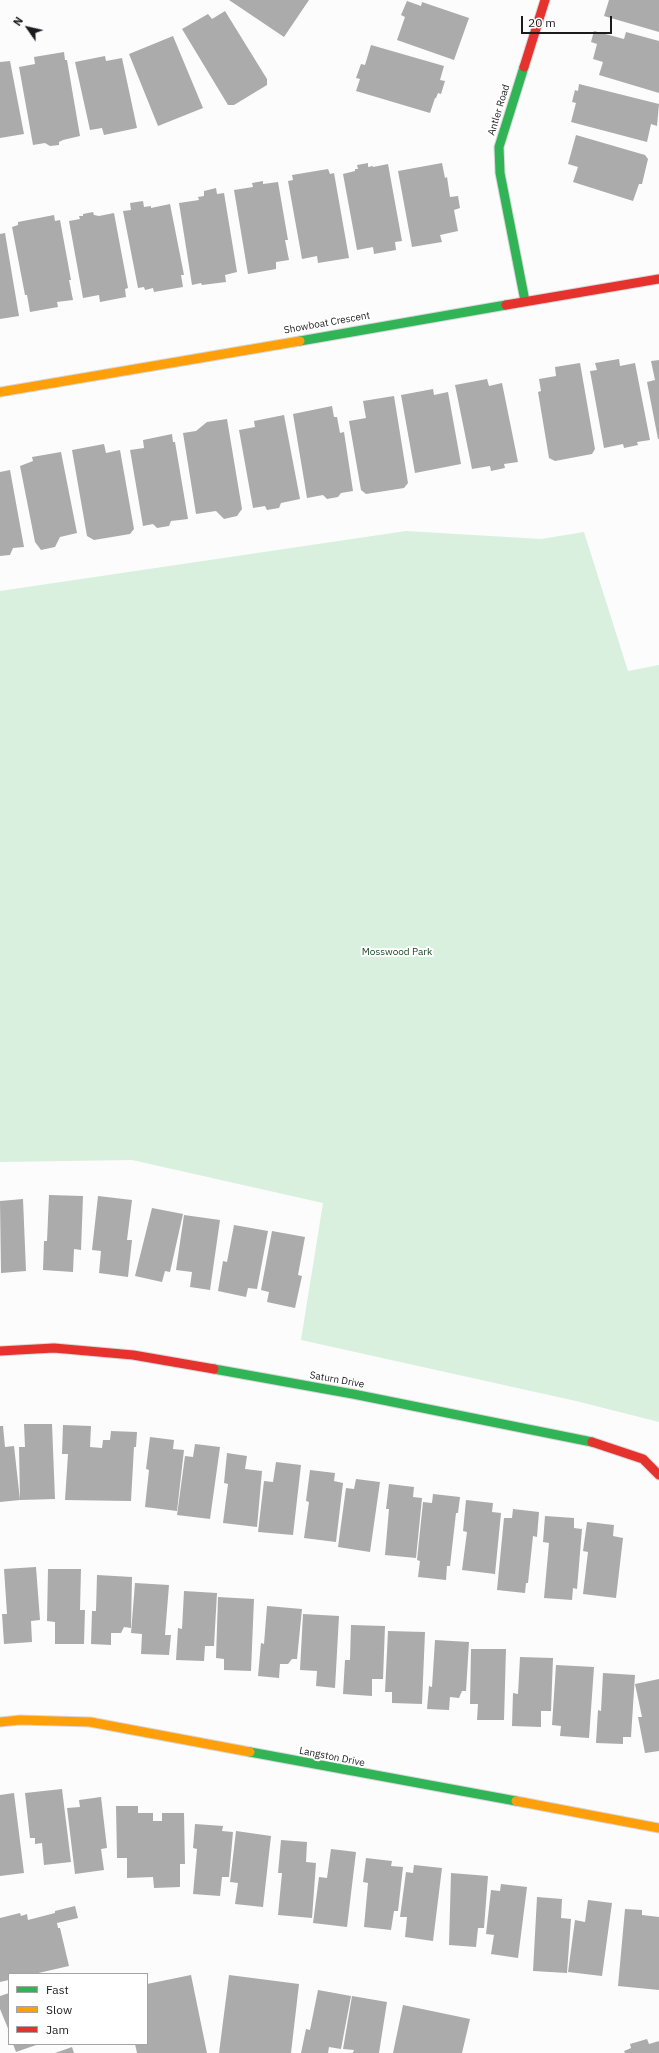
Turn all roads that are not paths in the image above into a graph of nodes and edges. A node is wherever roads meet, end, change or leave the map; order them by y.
1 (545, 0) edge
2 (659, 279) edge
3 (525, 301) junction
4 (0, 392) edge
5 (0, 1351) edge
6 (659, 1475) edge
7 (0, 1722) edge
8 (659, 1828) edge

1 - 3 street, Antler Road
2 - 3 street, Showboat Crescent
3 - 4 street, Showboat Crescent
5 - 6 street, Saturn Drive
7 - 8 street, Langston Drive

